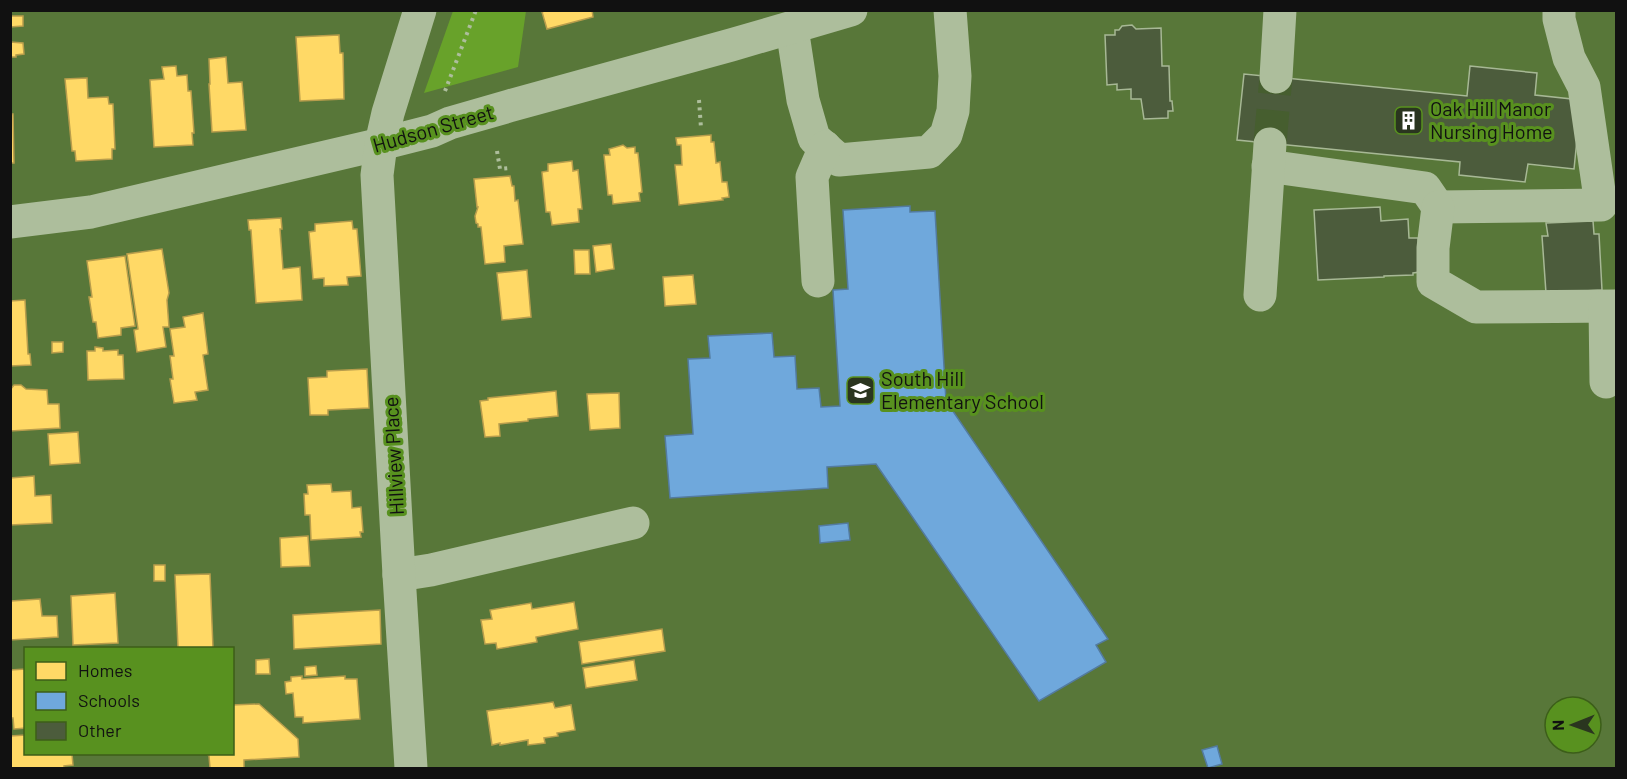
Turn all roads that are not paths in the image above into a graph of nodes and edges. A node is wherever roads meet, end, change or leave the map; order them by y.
1 (420, 10) edge
2 (851, 10) edge
3 (950, 10) edge
4 (1280, 10) edge
5 (1559, 10) edge
6 (792, 28) junction
7 (1276, 77) tunnel mouth
8 (381, 144) junction
9 (825, 147) junction
10 (1437, 207) junction
11 (1609, 214) edge
12 (10, 222) edge
13 (818, 281) dead end
14 (1260, 294) dead end
15 (1611, 307) edge
16 (1606, 382) dead end
17 (633, 523) dead end
18 (399, 575) junction
19 (411, 768) edge

1 - 8 street, Hillview Place
2 - 6 street, Hudson Street
3 - 9 street
4 - 7 street
5 - 11 street
6 - 8 street, Hudson Street
6 - 9 street
8 - 12 street, Hudson Street
8 - 18 street, Hillview Place
9 - 13 street
10 - 11 street
10 - 14 street
10 - 15 street
15 - 16 street
17 - 18 street
18 - 19 street, Hillview Place

